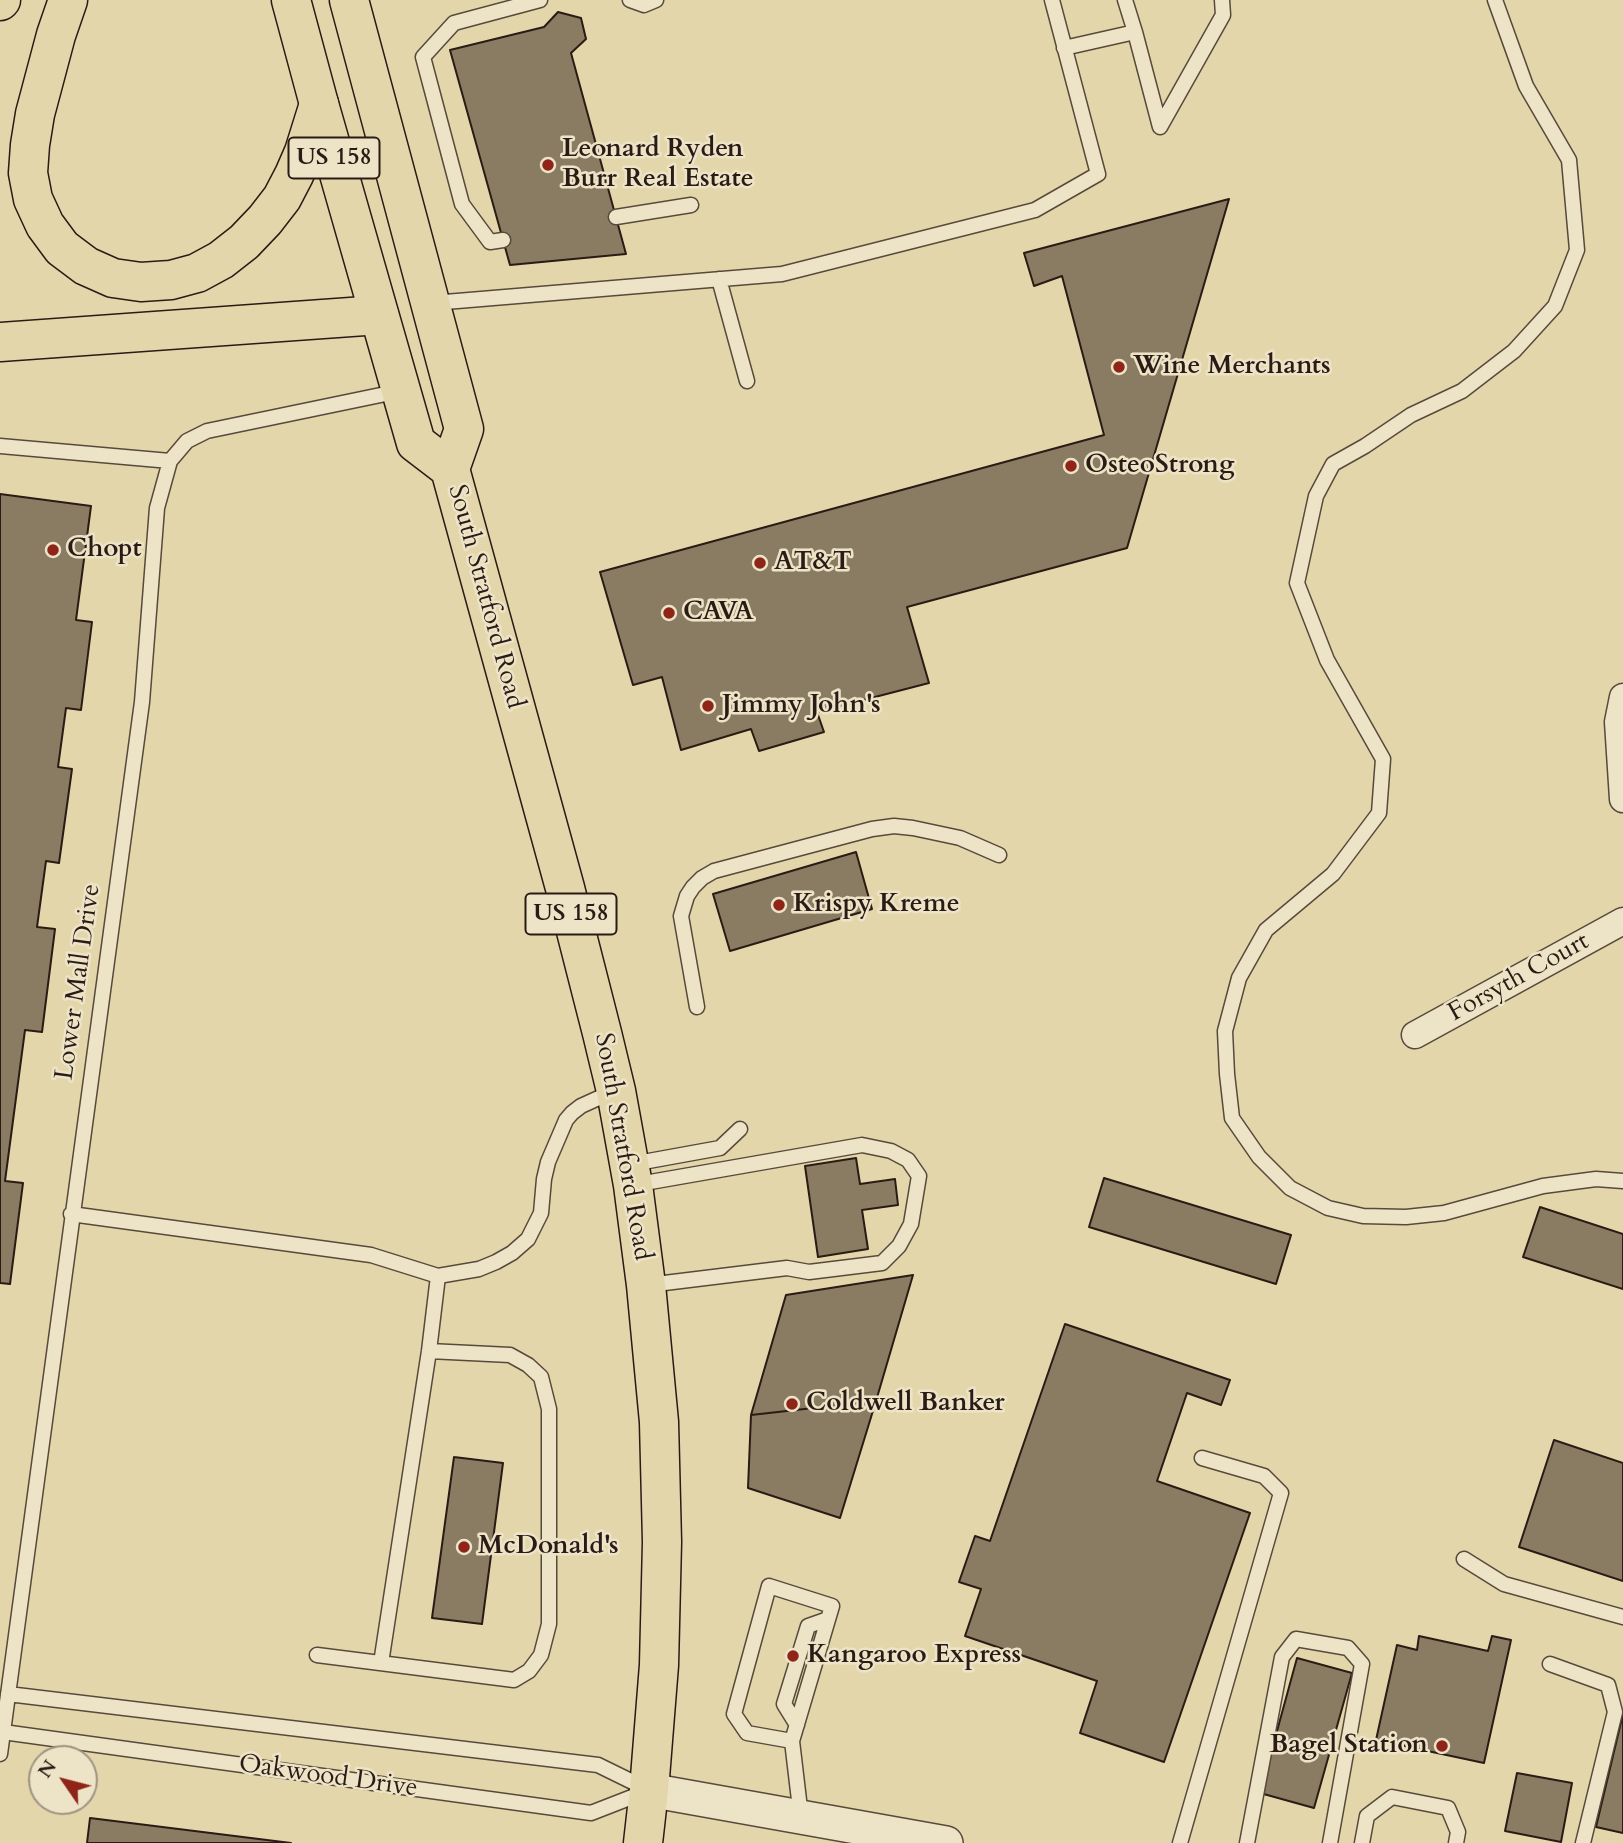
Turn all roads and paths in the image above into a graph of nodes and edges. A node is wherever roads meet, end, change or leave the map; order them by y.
1 (68, 0) edge
2 (291, 0) edge
3 (349, 0) edge
4 (540, 0) edge
5 (630, 0) edge
6 (656, 0) edge
7 (1052, 0) edge
8 (1125, 0) edge
9 (1222, 0) edge
10 (1495, 0) edge
11 (1135, 32) junction
12 (1064, 48) junction
13 (319, 104) junction
14 (691, 205) dead end
15 (616, 217) dead end
16 (503, 240) dead end
17 (719, 279) junction
18 (430, 303) junction
19 (379, 315) junction
20 (0, 342) edge
21 (747, 381) dead end
22 (401, 391) junction
23 (0, 446) edge
24 (170, 461) junction
25 (450, 469) junction
26 (1623, 697) edge
27 (1623, 799) edge
28 (999, 855) dead end
29 (1623, 921) edge
30 (697, 1007) dead end
31 (1415, 1035) dead end
32 (615, 1091) junction
33 (740, 1129) dead end
34 (631, 1174) junction
35 (1623, 1181) edge
36 (71, 1214) junction
37 (438, 1276) junction
38 (646, 1285) junction
39 (429, 1351) junction
40 (1202, 1458) dead end
41 (1464, 1559) dead end
42 (1623, 1617) edge
43 (317, 1655) dead end
44 (381, 1663) junction
45 (1550, 1664) dead end
46 (8, 1694) junction
47 (3, 1732) junction
48 (792, 1741) junction
49 (0, 1754) edge
50 (649, 1790) junction
51 (801, 1817) junction
52 (643, 1843) edge
53 (943, 1843) edge
54 (1180, 1843) edge
55 (1247, 1843) edge
56 (1330, 1843) edge
57 (1362, 1843) edge
58 (1456, 1843) edge
59 (1583, 1843) edge

1 - 13 main road
2 - 13 main road, South Stratford Road / US 158
3 - 18 main road, South Stratford Road / US 158
4 - 16 lane
5 - 6 lane
7 - 12 lane
8 - 11 lane
9 - 11 lane
10 - 35 lane
11 - 12 lane
12 - 17 lane
13 - 19 main road, South Stratford Road / US 158
14 - 15 lane
17 - 18 lane
17 - 21 lane
18 - 19 main road
18 - 25 main road, South Stratford Road / US 158
19 - 20 main road
19 - 22 main road, South Stratford Road / US 158
22 - 24 lane
22 - 25 main road, South Stratford Road / US 158
23 - 24 lane
24 - 36 lane, Lower Mall Drive
25 - 32 main road, South Stratford Road / US 158
26 - 27 street
28 - 30 lane
29 - 31 street, Forsyth Court
32 - 34 main road, South Stratford Road / US 158
32 - 37 lane
33 - 34 lane
34 - 38 main road, South Stratford Road / US 158
34 - 38 lane
36 - 37 lane
36 - 46 lane, Lower Mall Drive
37 - 39 lane
38 - 50 main road, South Stratford Road / US 158
39 - 44 lane
39 - 44 lane
40 - 54 lane
41 - 42 lane
43 - 44 lane
45 - 59 lane
46 - 47 lane, Lower Mall Drive
46 - 50 lane, Oakwood Drive
47 - 49 lane, Lower Mall Drive
47 - 50 lane, Oakwood Drive
48 - 48 lane
48 - 51 lane
50 - 51 street, Oakwood Drive
50 - 52 main road, South Stratford Road / US 158
51 - 53 street, Oakwood Drive
55 - 56 lane
57 - 58 lane

